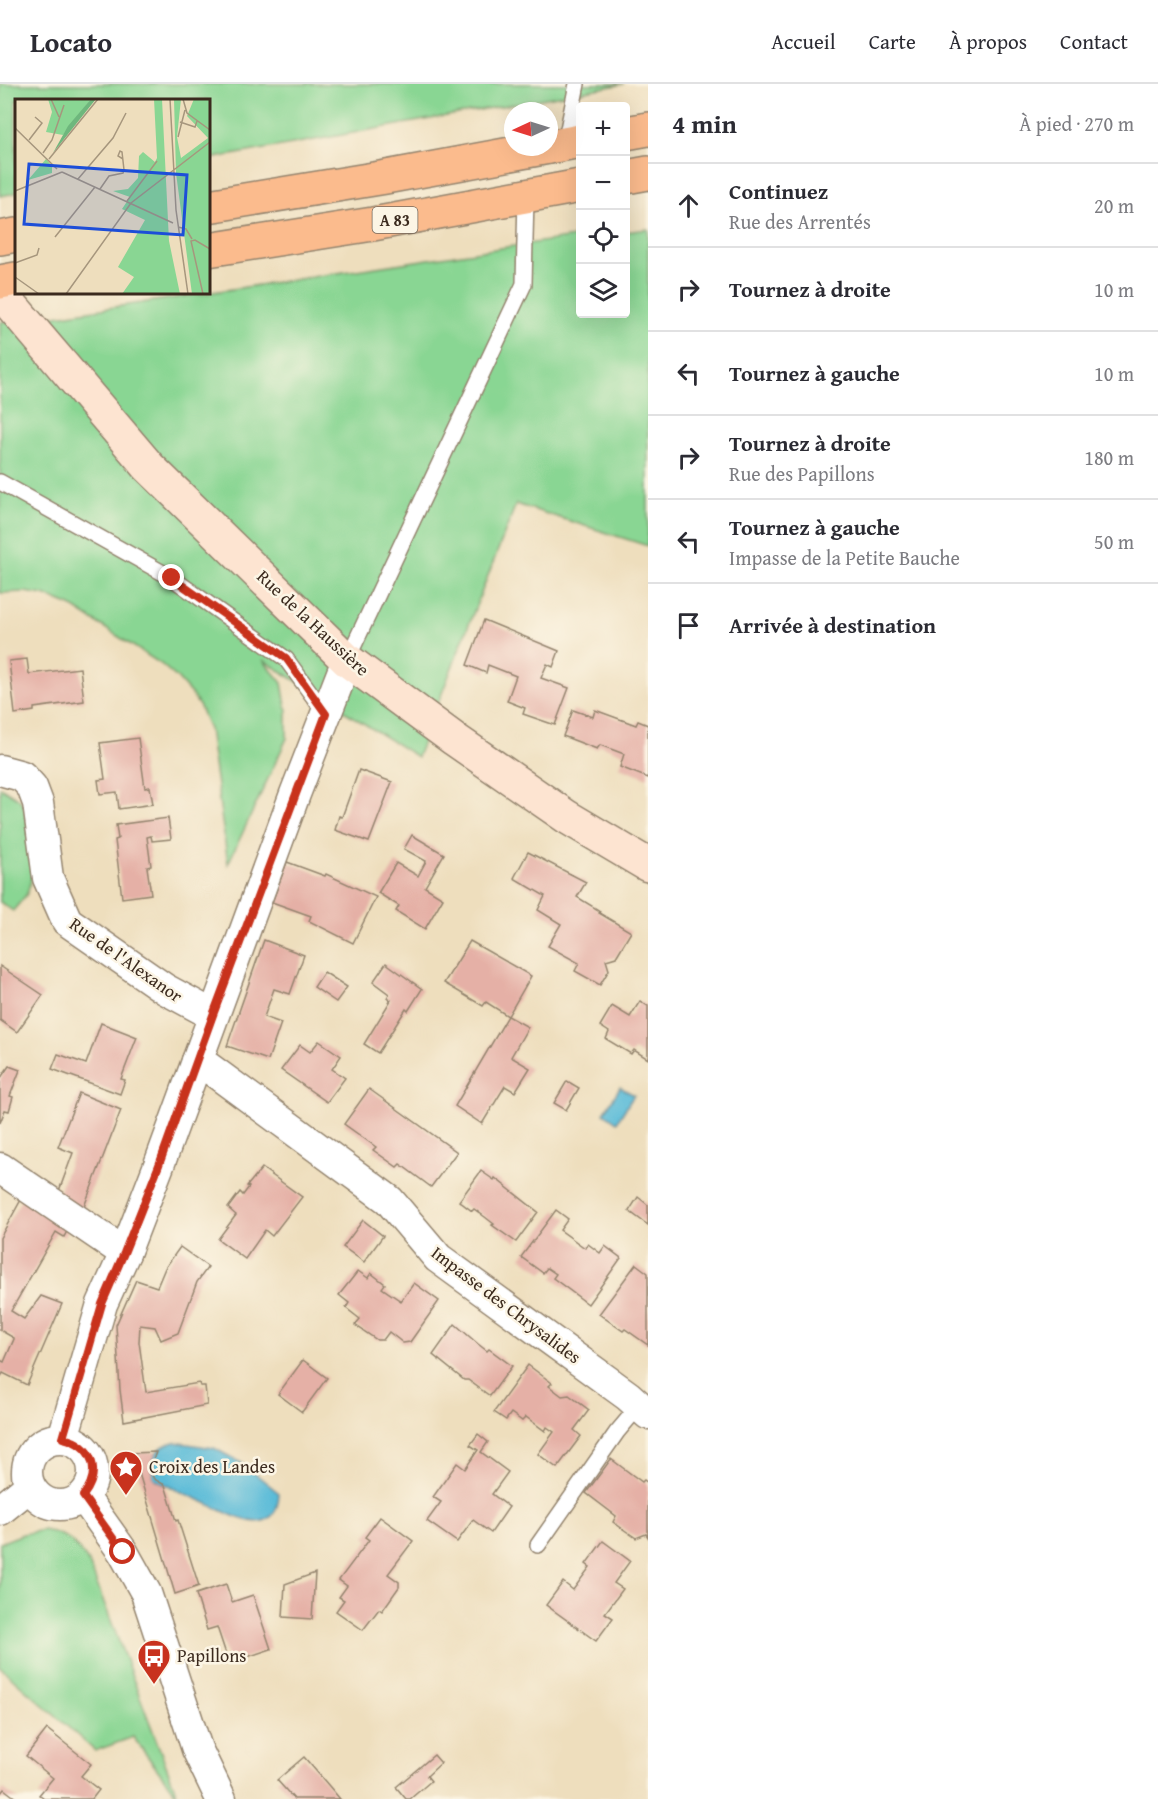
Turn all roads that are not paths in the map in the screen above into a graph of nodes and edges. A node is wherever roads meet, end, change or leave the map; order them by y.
1 (577, 84) edge
2 (648, 129) edge
3 (630, 132) edge
4 (561, 145) edge
5 (648, 173) edge
6 (630, 176) edge
7 (576, 187) edge
8 (526, 196) junction
9 (210, 206) edge
10 (15, 235) edge
11 (0, 238) edge
12 (210, 250) edge
13 (15, 279) edge
14 (0, 282) edge
15 (0, 292) edge
16 (0, 482) edge
17 (347, 660) junction
18 (326, 714) junction
19 (0, 770) edge
20 (648, 865) edge
21 (213, 1015) junction
22 (197, 1061) junction
23 (0, 1168) edge
24 (124, 1253) junction
25 (643, 1410) edge
26 (63, 1438) junction
27 (32, 1489) junction
28 (83, 1496) junction
29 (0, 1510) edge
30 (538, 1545) dead end
31 (221, 1799) edge

1 - 4 lane
2 - 3 highway
4 - 9 highway
5 - 6 highway
7 - 8 highway, A 83
8 - 12 highway, A 83
8 - 17 lane
10 - 11 highway
13 - 14 highway
15 - 17 main road, Rue de la Haussière
16 - 18 lane
17 - 18 street
17 - 20 main road, Rue de la Haussière
18 - 21 street
19 - 21 street, Rue de l'Alexanor
21 - 22 street
22 - 24 street
22 - 25 street, Impasse des Chrysalides
23 - 24 street
24 - 26 street
25 - 30 lane
26 - 27 street
26 - 28 street
27 - 28 street
27 - 29 street
28 - 31 street

